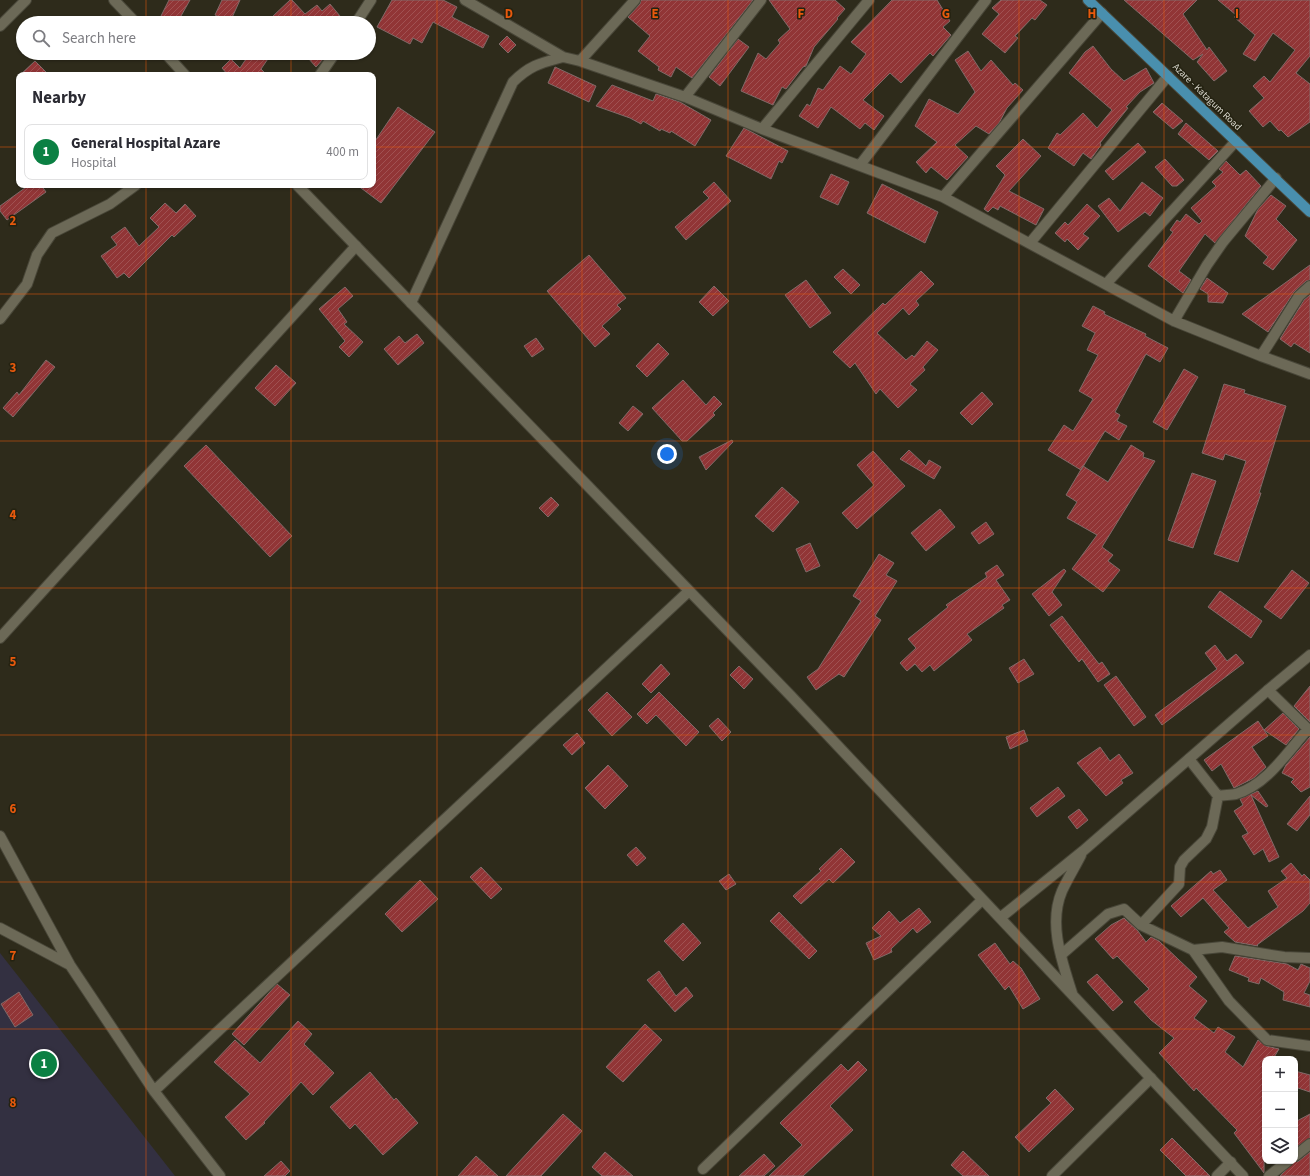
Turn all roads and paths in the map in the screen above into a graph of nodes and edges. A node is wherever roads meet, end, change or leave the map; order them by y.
1 (26, 0) edge
2 (114, 0) edge
3 (371, 0) edge
4 (465, 0) edge
5 (635, 0) edge
6 (761, 0) edge
7 (869, 0) edge
8 (986, 0) edge
9 (1088, 0) edge
10 (1102, 13) junction
11 (129, 16) edge
12 (361, 16) edge
13 (0, 26) edge
14 (545, 46) junction
15 (563, 57) junction
16 (171, 60) edge
17 (330, 60) edge
18 (580, 61) junction
19 (536, 64) junction
20 (182, 72) edge
21 (322, 72) edge
22 (1168, 76) junction
23 (685, 97) junction
24 (762, 129) junction
25 (1236, 141) junction
26 (860, 165) junction
27 (1276, 178) junction
28 (132, 188) edge
29 (300, 188) edge
30 (943, 197) junction
31 (1310, 212) edge
32 (1030, 243) junction
33 (356, 246) junction
34 (1106, 284) junction
35 (1310, 286) edge
36 (411, 303) junction
37 (0, 320) edge
38 (1174, 320) junction
39 (1261, 356) junction
40 (1310, 374) edge
41 (689, 591) junction
42 (0, 638) edge
43 (1310, 655) edge
44 (1268, 690) junction
45 (1309, 730) edge
46 (1189, 759) junction
47 (1218, 796) junction
48 (0, 836) edge
49 (1083, 851) junction
50 (982, 900) junction
51 (1000, 918) junction
52 (1141, 925) junction
53 (0, 928) edge
54 (1193, 950) junction
55 (1060, 955) junction
56 (1310, 958) edge
57 (70, 965) junction
58 (1073, 995) junction
59 (1310, 1046) edge
60 (1151, 1078) junction
61 (154, 1091) junction
62 (1310, 1144) edge
63 (1298, 1154) edge
64 (1231, 1162) junction
65 (1284, 1164) edge
66 (703, 1169) dead end
67 (220, 1176) edge
68 (1052, 1176) edge
69 (1217, 1176) edge
70 (1244, 1176) edge
71 (1269, 1176) edge

1 - 13 street
2 - 11 street
3 - 12 street
4 - 14 street
5 - 18 street
6 - 23 street
7 - 24 street
8 - 26 street
9 - 10 main road, Azare - Katagum Road
10 - 22 main road, Azare - Katagum Road
10 - 30 street
14 - 15 street
14 - 19 street
15 - 18 street
15 - 19 street
16 - 20 street
17 - 21 street
18 - 23 street
19 - 36 street
22 - 25 main road, Azare - Katagum Road
22 - 32 street
23 - 24 street
24 - 26 street
25 - 27 main road, Azare - Katagum Road
25 - 34 street
26 - 30 street
27 - 31 main road, Azare - Katagum Road
27 - 38 street
28 - 37 street
29 - 33 street
30 - 32 street
32 - 34 street
33 - 36 street
33 - 42 street
34 - 38 street
35 - 39 street
36 - 41 street
38 - 39 street
39 - 40 street
41 - 50 street
41 - 61 street
43 - 44 street
44 - 45 street
44 - 46 street
45 - 47 street
46 - 47 street
46 - 49 street
47 - 52 street
48 - 57 street
49 - 51 street
49 - 55 street
50 - 51 street
50 - 66 street
51 - 58 street
52 - 54 street
52 - 55 street
53 - 57 street
54 - 56 street
54 - 59 street
55 - 58 street
57 - 61 street
58 - 60 street
60 - 64 street
60 - 68 street
61 - 67 street
62 - 63 street
64 - 69 street
64 - 70 street
65 - 71 street

